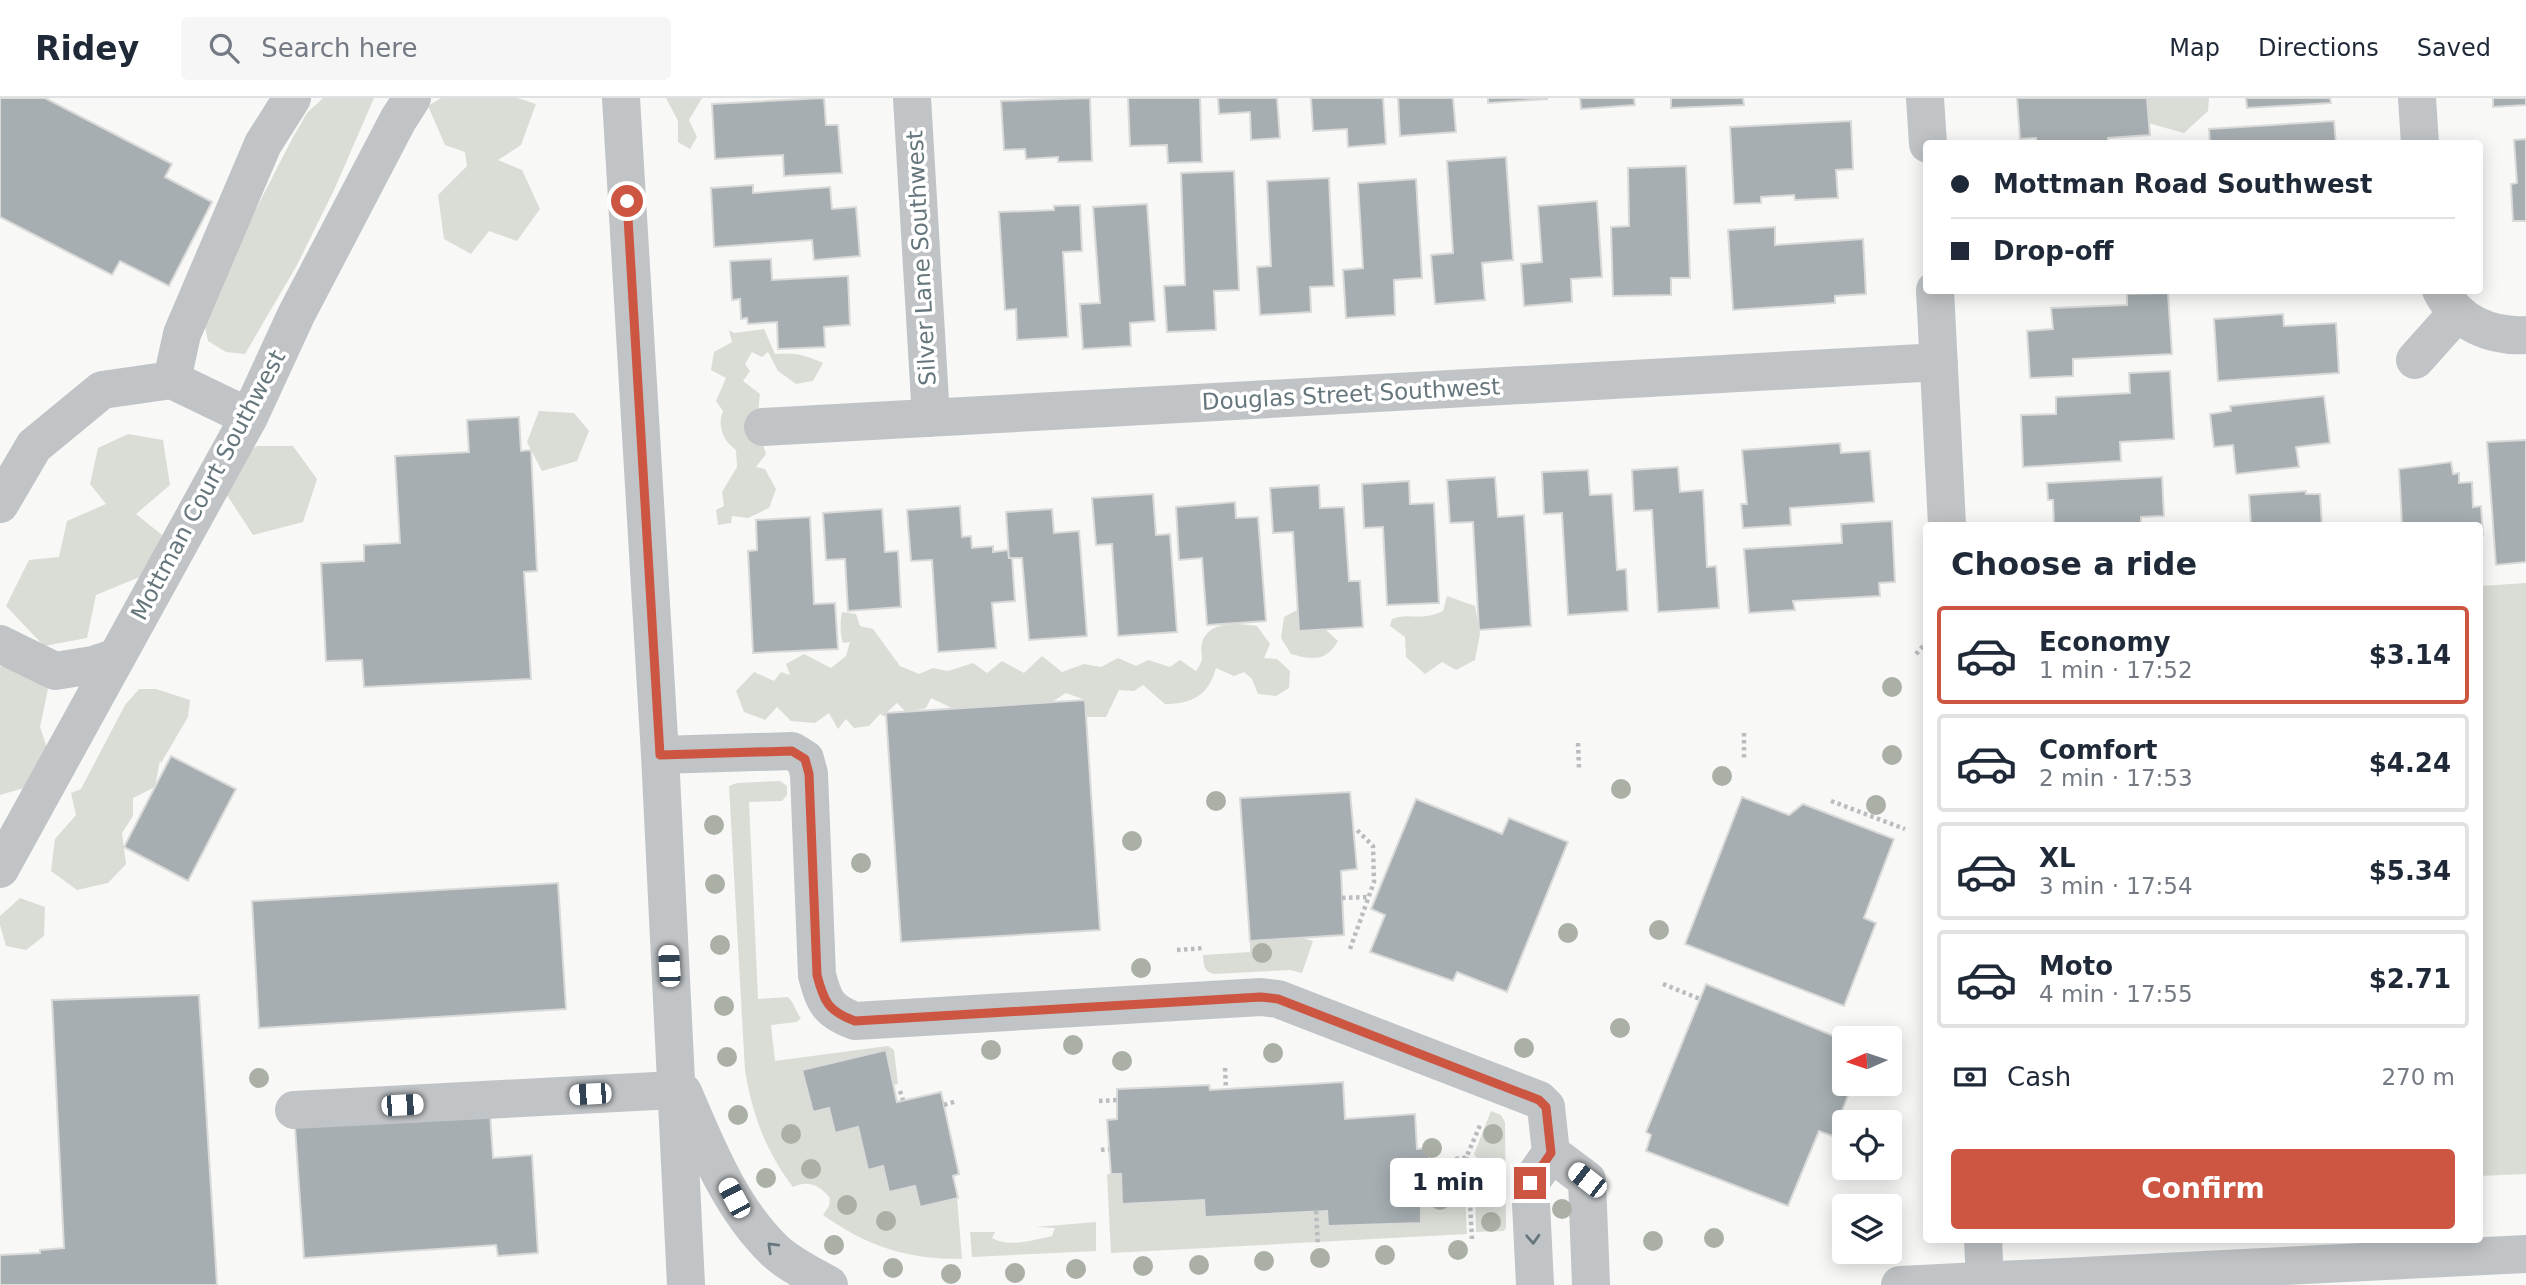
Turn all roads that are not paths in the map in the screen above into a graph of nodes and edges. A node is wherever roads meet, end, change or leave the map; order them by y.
1 (292, 98) edge
2 (412, 98) edge
3 (621, 98) edge
4 (912, 98) edge
5 (1925, 98) edge
6 (2417, 98) edge
7 (1928, 140) edge
8 (2420, 140) edge
9 (1935, 294) edge
10 (2449, 302) edge
11 (2526, 335) edge
12 (2415, 360) dead end
13 (1939, 362) junction
14 (172, 380) junction
15 (249, 417) junction
16 (931, 418) junction
17 (763, 427) dead end
18 (0, 504) edge
19 (1947, 522) edge
20 (0, 643) edge
21 (117, 657) junction
22 (660, 755) junction
23 (4, 854) edge
24 (674, 1081) junction
25 (294, 1110) dead end
26 (1551, 1153) junction
27 (1983, 1243) edge
28 (2526, 1254) edge
29 (2288, 1275) edge
30 (1985, 1281) junction
31 (2035, 1282) edge
32 (685, 1285) edge
33 (828, 1285) edge
34 (1535, 1285) edge
35 (1591, 1285) edge
36 (1900, 1285) edge

1 - 14 street
2 - 15 street, Mottman Court Southwest
3 - 22 street
4 - 16 street, Silver Lane Southwest
5 - 7 street
6 - 8 street
9 - 13 street
10 - 11 street
10 - 12 street
13 - 16 street, Douglas Street Southwest
13 - 19 street
14 - 15 street
14 - 18 street
15 - 21 street, Mottman Court Southwest
16 - 17 street, Douglas Street Southwest
20 - 21 street
21 - 23 street, Mottman Court Southwest
22 - 24 street
22 - 26 street
24 - 25 street
24 - 32 street
33 -> 24 street
26 -> 34 street
26 - 35 street
27 - 30 street
28 - 29 street
29 - 31 street
30 - 31 street
30 - 36 street

